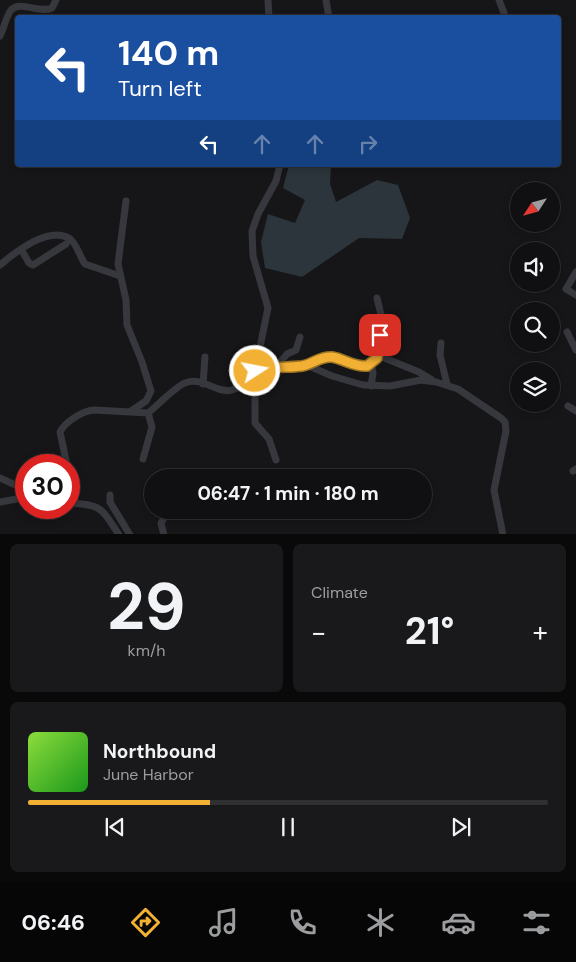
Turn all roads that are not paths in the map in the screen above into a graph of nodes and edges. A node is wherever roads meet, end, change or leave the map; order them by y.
1 (56, 0) edge
2 (268, 0) edge
3 (326, 0) edge
4 (499, 0) edge
5 (269, 15) edge
6 (329, 15) edge
7 (505, 15) edge
8 (0, 36) edge
9 (280, 167) edge
10 (126, 201) dead end
11 (66, 244) dead end
12 (21, 249) junction
13 (0, 265) edge
14 (576, 272) edge
15 (120, 276) junction
16 (576, 295) edge
17 (377, 298) dead end
18 (567, 332) dead end
19 (300, 337) dead end
20 (441, 343) dead end
21 (576, 350) edge
22 (377, 355) junction
23 (206, 357) dead end
24 (371, 364) junction
25 (281, 366) junction
26 (303, 366) junction
27 (255, 371) junction
28 (247, 381) junction
29 (436, 382) junction
30 (203, 384) junction
31 (447, 384) junction
32 (371, 386) junction
33 (568, 406) dead end
34 (576, 410) edge
35 (131, 411) junction
36 (148, 413) junction
37 (64, 454) edge
38 (144, 459) dead end
39 (276, 460) dead end
40 (0, 478) edge
41 (15, 486) edge
42 (110, 495) dead end
43 (0, 496) edge
44 (13, 500) joint
45 (0, 502) edge
46 (80, 504) edge
47 (163, 519) edge
48 (119, 534) edge
49 (130, 534) edge
50 (164, 534) edge
51 (503, 534) edge

1 - 8 street
2 - 5 street
3 - 6 street
4 - 7 street
9 - 27 street
10 - 15 street
11 - 12 street
12 - 13 street
12 - 15 street
14 - 16 street
15 - 35 street
17 - 22 street
18 - 21 street
19 - 25 street
20 - 31 street
22 - 24 street
22 - 29 street
23 - 30 street
24 - 26 street
24 - 32 street
25 - 26 street
25 - 27 street
26 - 32 street
27 - 28 street
28 - 30 street
28 - 39 street
29 - 31 street
29 - 32 street
30 - 36 street
31 - 51 street
33 - 34 street
35 - 36 street
35 - 37 street
36 - 38 street
40 - 41 street
42 - 49 street
43 - 44 street
44 - 45 street
46 - 48 street
47 - 50 street

